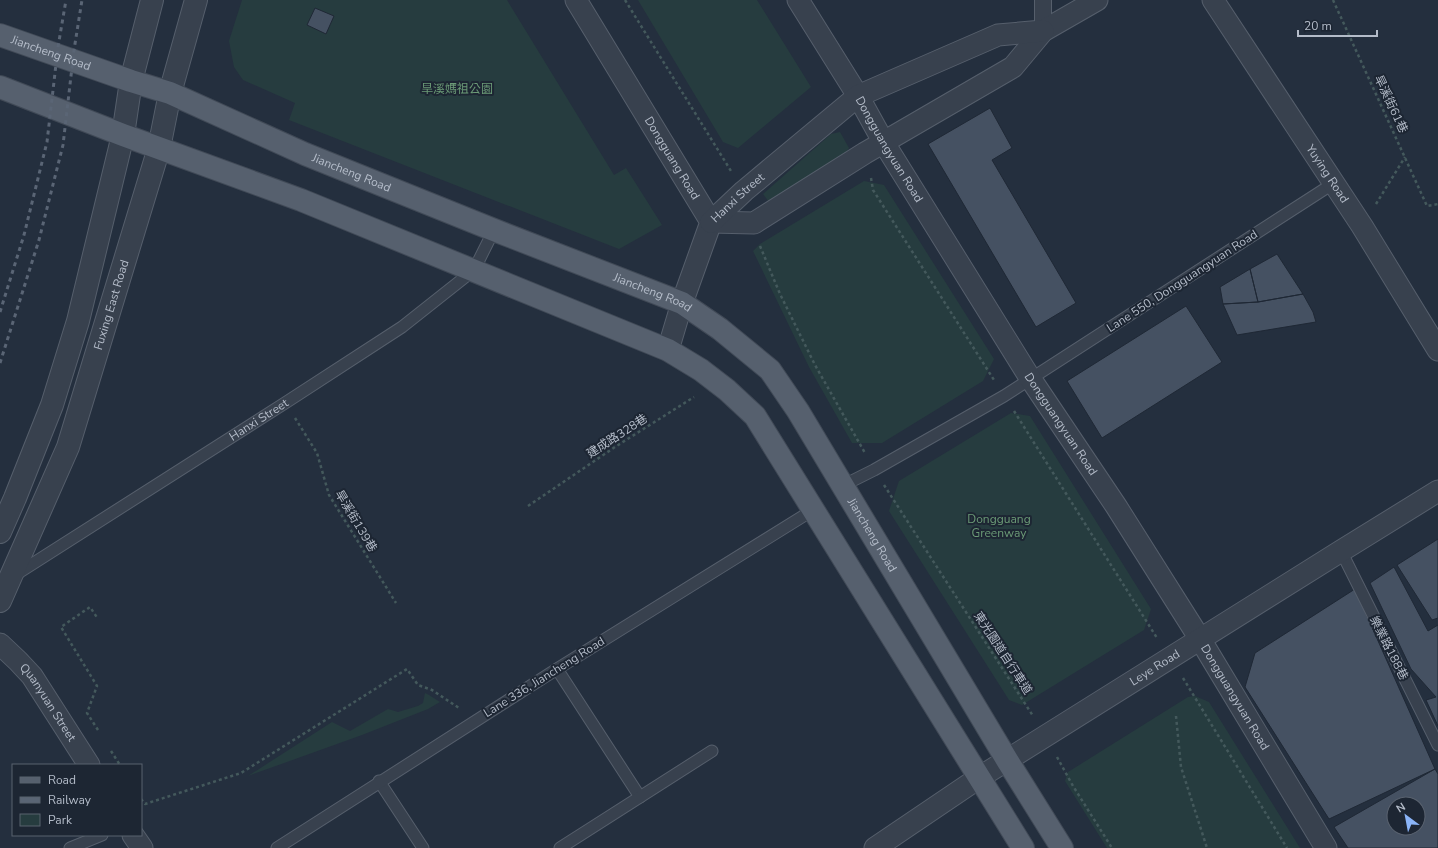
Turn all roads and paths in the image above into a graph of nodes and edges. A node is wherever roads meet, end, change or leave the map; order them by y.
1 (152, 0) edge
2 (196, 0) edge
3 (576, 0) edge
4 (798, 0) edge
5 (1043, 0) edge
6 (1098, 0) edge
7 (1213, 0) edge
8 (1333, 0) edge
9 (1043, 31) junction
10 (0, 35) edge
11 (131, 81) junction
12 (0, 86) edge
13 (170, 93) junction
14 (858, 96) junction
15 (123, 135) junction
16 (884, 143) junction
17 (159, 148) junction
18 (865, 153) junction
19 (1405, 157) junction
20 (1334, 183) junction
21 (1438, 204) edge
22 (711, 222) junction
23 (1362, 226) junction
24 (494, 230) junction
25 (474, 270) junction
26 (682, 303) junction
27 (668, 350) junction
28 (1438, 350) edge
29 (1030, 378) junction
30 (717, 382) junction
31 (1004, 396) junction
32 (285, 403) junction
33 (874, 470) junction
34 (842, 486) junction
35 (1438, 491) edge
36 (528, 506) dead end
37 (813, 510) junction
38 (0, 532) edge
39 (1341, 551) junction
40 (5, 581) edge
41 (0, 601) edge
42 (396, 603) dead end
43 (98, 619) dead end
44 (1200, 639) junction
45 (0, 644) edge
46 (1170, 658) junction
47 (557, 669) junction
48 (444, 698) dead end
49 (1176, 716) dead end
50 (100, 733) dead end
51 (1046, 736) junction
52 (1438, 744) edge
53 (712, 751) dead end
54 (1007, 760) junction
55 (88, 764) edge
56 (980, 777) junction
57 (379, 782) junction
58 (640, 797) junction
59 (142, 800) edge
60 (100, 836) edge
61 (134, 836) edge
62 (70, 848) edge
63 (142, 848) edge
64 (277, 848) edge
65 (423, 848) edge
66 (560, 848) edge
67 (875, 848) edge
68 (1023, 848) edge
69 (1062, 848) edge
70 (1112, 848) edge
71 (1207, 848) edge
72 (1287, 848) edge
73 (1326, 848) edge

1 - 11 street
2 - 13 street, Fuxing East Road
3 - 22 street, Dongguang Road
4 - 14 street, Dongguangyuan Road
5 - 9 street
6 - 9 street, Hanxi Street
7 - 20 street, Yuying Road
8 - 19 path, 旱溪街61巷
9 - 14 street, Hanxi Street
9 - 16 street, Hanxi Street
10 - 11 main road, Jiancheng Road
11 - 13 main road, Jiancheng Road
11 - 15 street
12 - 15 main road
13 - 17 street, Fuxing East Road
13 - 24 main road, Jiancheng Road
14 - 16 street, Dongguangyuan Road
14 - 22 street, Hanxi Street
15 - 17 main road
15 - 38 street
16 - 18 street, Hanxi Street
16 - 29 street, Dongguangyuan Road
17 - 25 main road
17 - 40 street, Fuxing East Road
18 - 22 street, Hanxi Street
18 - 31 path
19 - 21 path, 旱溪街61巷
19 - 23 path
20 - 23 street, Yuying Road
20 - 29 lane, Lane 550, Dongguangyuan Road
22 - 26 street
23 - 28 street, Yuying Road
24 - 25 lane, Hanxi Street
24 - 26 main road, Jiancheng Road
25 - 27 main road
25 - 32 lane, Hanxi Street
26 - 27 street
26 - 34 main road, Jiancheng Road
27 - 30 main road
29 - 31 lane, Lane 550, Dongguangyuan Road
29 - 44 street, Dongguangyuan Road
30 - 36 path, 建成路328巷
30 - 37 main road
31 - 33 lane, Lane 550, Dongguangyuan Road
31 - 46 path
32 - 40 lane, Hanxi Street
32 - 42 path, 旱溪街139巷
33 - 34 lane, Lane 550, Dongguangyuan Road
33 - 51 path, 東光園道自行車道
34 - 54 main road, Jiancheng Road
35 - 39 street, Leye Road
37 - 47 lane, Lane 336, Jiancheng Road
37 - 56 main road
39 - 44 street, Leye Road
39 - 52 lane, 樂業路188巷
40 - 41 street, Fuxing East Road
43 - 50 path
44 - 46 street, Leye Road
44 - 73 street, Dongguangyuan Road
45 - 55 street, Quanyuan Street
46 - 51 street, Leye Road
46 - 72 path
47 - 57 lane, Lane 336, Jiancheng Road
47 - 58 lane
48 - 59 path
49 - 71 path
51 - 54 street, Leye Road
51 - 70 path, 東光園道自行車道
53 - 58 lane
54 - 56 street, Leye Road
54 - 69 main road, Jiancheng Road
56 - 67 street, Leye Road
56 - 68 main road
57 - 64 lane, Lane 336, Jiancheng Road
57 - 65 lane
58 - 66 lane
60 - 62 lane
61 - 63 street

